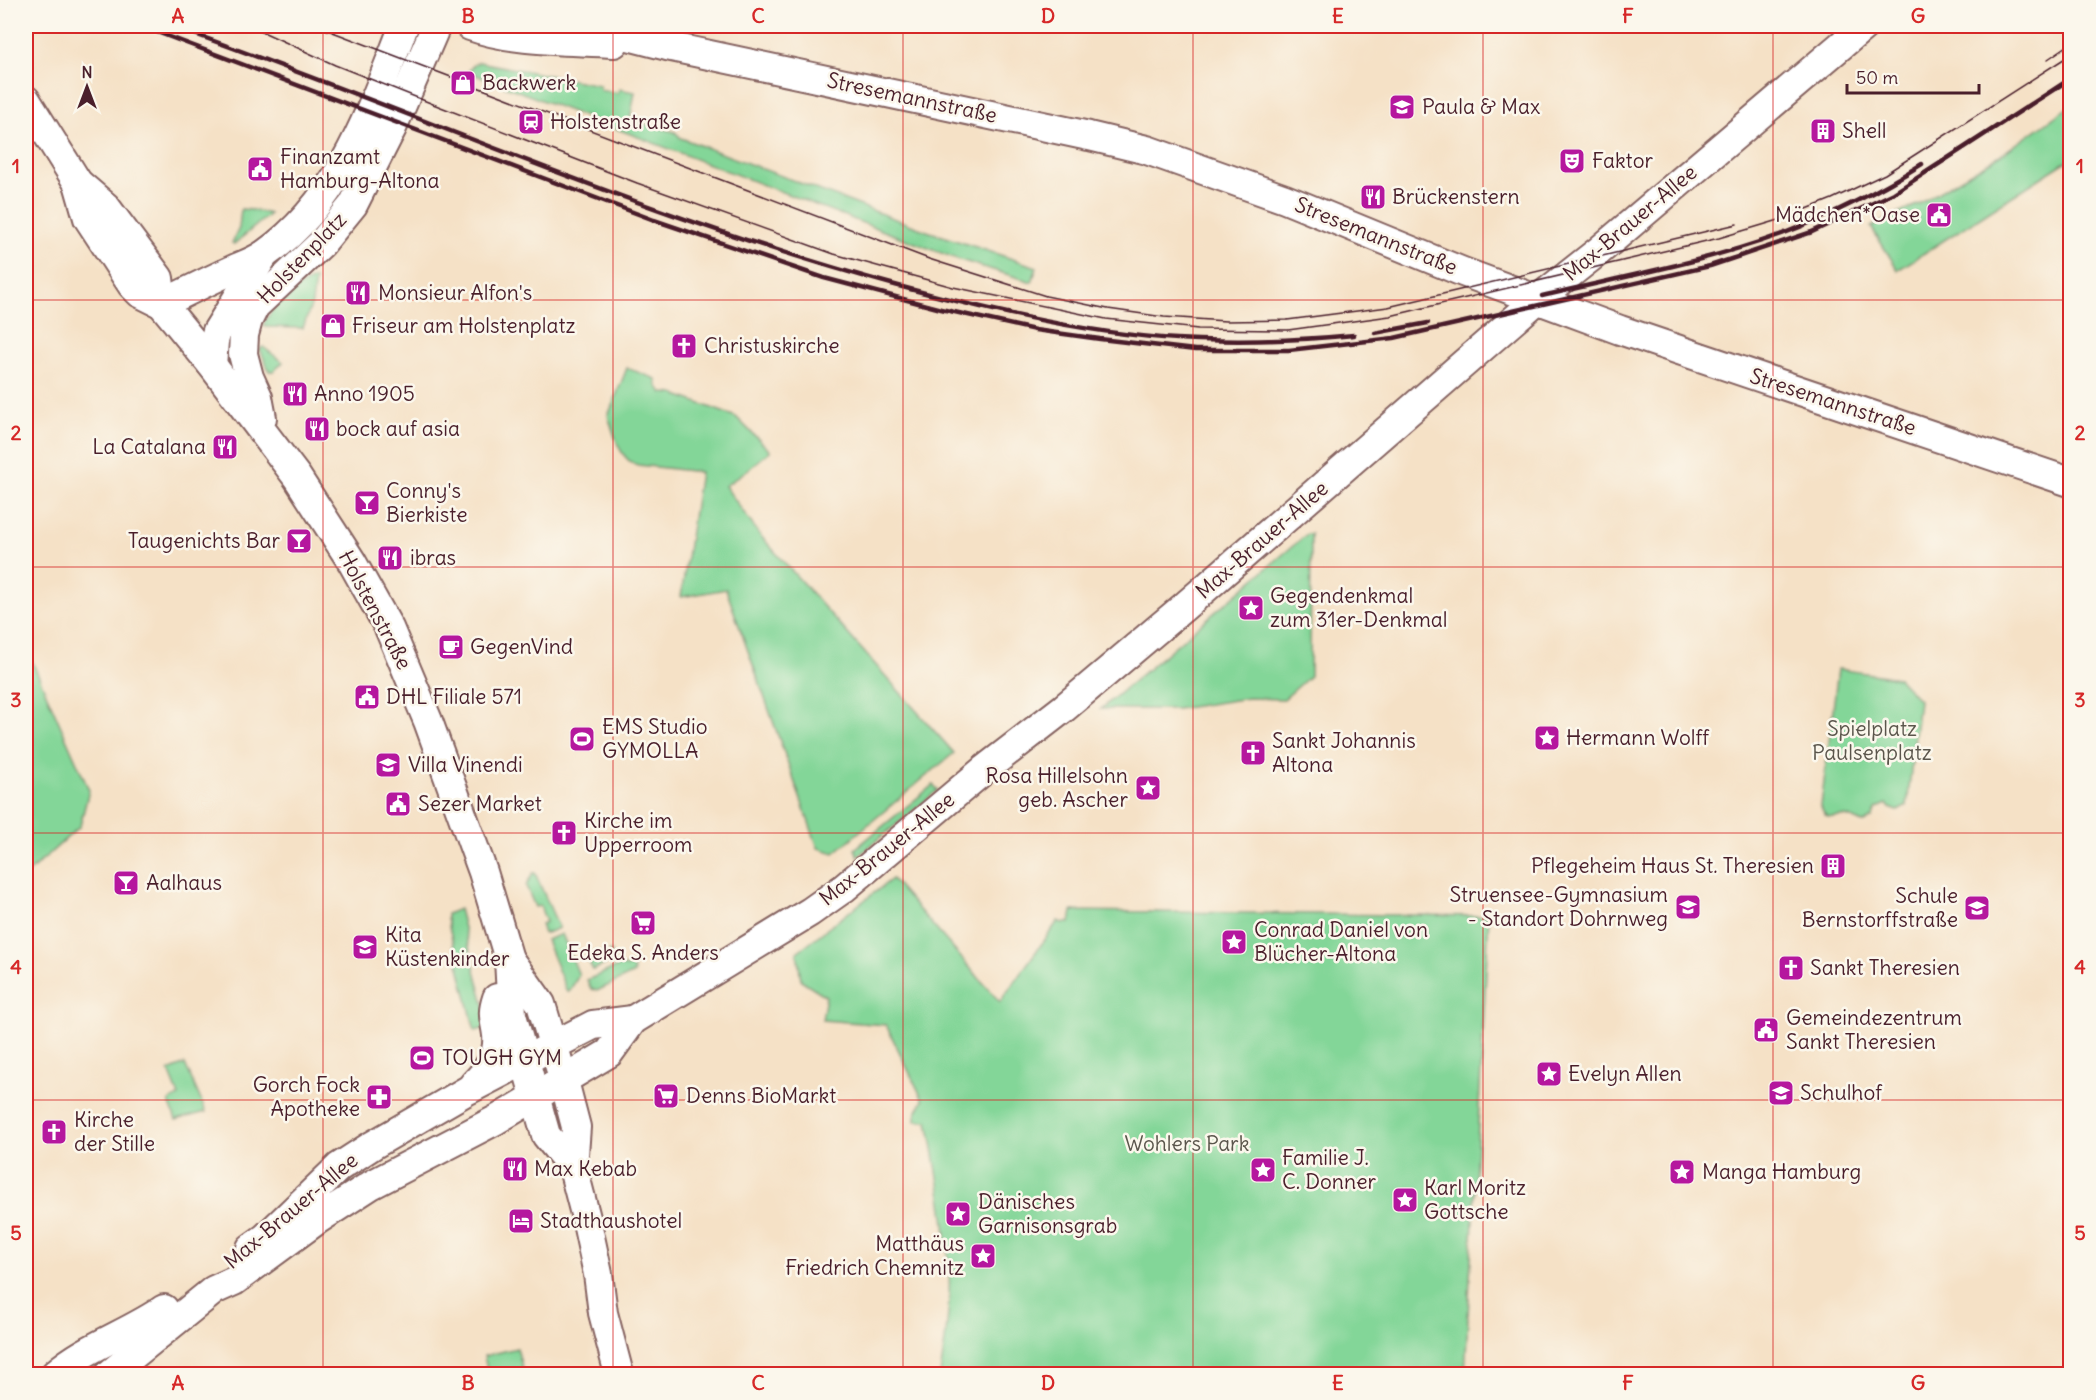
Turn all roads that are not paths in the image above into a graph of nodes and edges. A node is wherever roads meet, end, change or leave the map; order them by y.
1 (404, 26) edge
2 (436, 26) edge
3 (470, 26) edge
4 (589, 26) edge
5 (1864, 26) edge
6 (667, 46) junction
7 (26, 100) edge
8 (264, 255) junction
9 (1538, 299) junction
10 (162, 304) junction
11 (212, 365) junction
12 (265, 433) junction
13 (2070, 482) edge
14 (509, 959) junction
15 (633, 1020) junction
16 (554, 1046) junction
17 (525, 1061) junction
18 (564, 1081) junction
19 (468, 1090) junction
20 (536, 1097) junction
21 (433, 1112) junction
22 (573, 1168) junction
23 (371, 1185) junction
24 (55, 1374) edge
25 (110, 1374) edge
26 (619, 1374) edge

1 - 8 main road, Holstenplatz
2 - 12 main road, Holstenplatz
3 - 6 main road, Stresemannstraße
4 - 6 main road, Stresemannstraße
5 - 9 main road, Max-Brauer-Allee
6 - 9 main road, Stresemannstraße
7 - 10 main road, Holstenstraße
8 - 10 main road, Holstenplatz
8 - 11 main road, Holstenplatz
9 - 13 main road, Stresemannstraße
9 - 15 main road, Max-Brauer-Allee
10 - 11 main road, Holstenstraße
11 - 12 main road, Holstenstraße
12 - 14 main road, Holstenstraße
14 - 16 main road, Holstenstraße
14 - 17 main road, Holstenstraße
14 - 19 main road
15 - 16 main road, Max-Brauer-Allee
15 - 18 main road, Max-Brauer-Allee
16 - 17 main road, Max-Brauer-Allee
16 - 18 main road, Holstenstraße
17 - 19 main road, Max-Brauer-Allee
17 - 20 main road, Holstenstraße
18 - 20 main road, Max-Brauer-Allee
18 - 22 main road, Holstenstraße
19 - 21 main road, Max-Brauer-Allee
20 - 22 main road, Holstenstraße
20 - 23 main road, Max-Brauer-Allee
21 - 23 main road
21 - 24 main road, Max-Brauer-Allee
22 - 26 main road, Holstenstraße
23 - 25 main road, Max-Brauer-Allee

